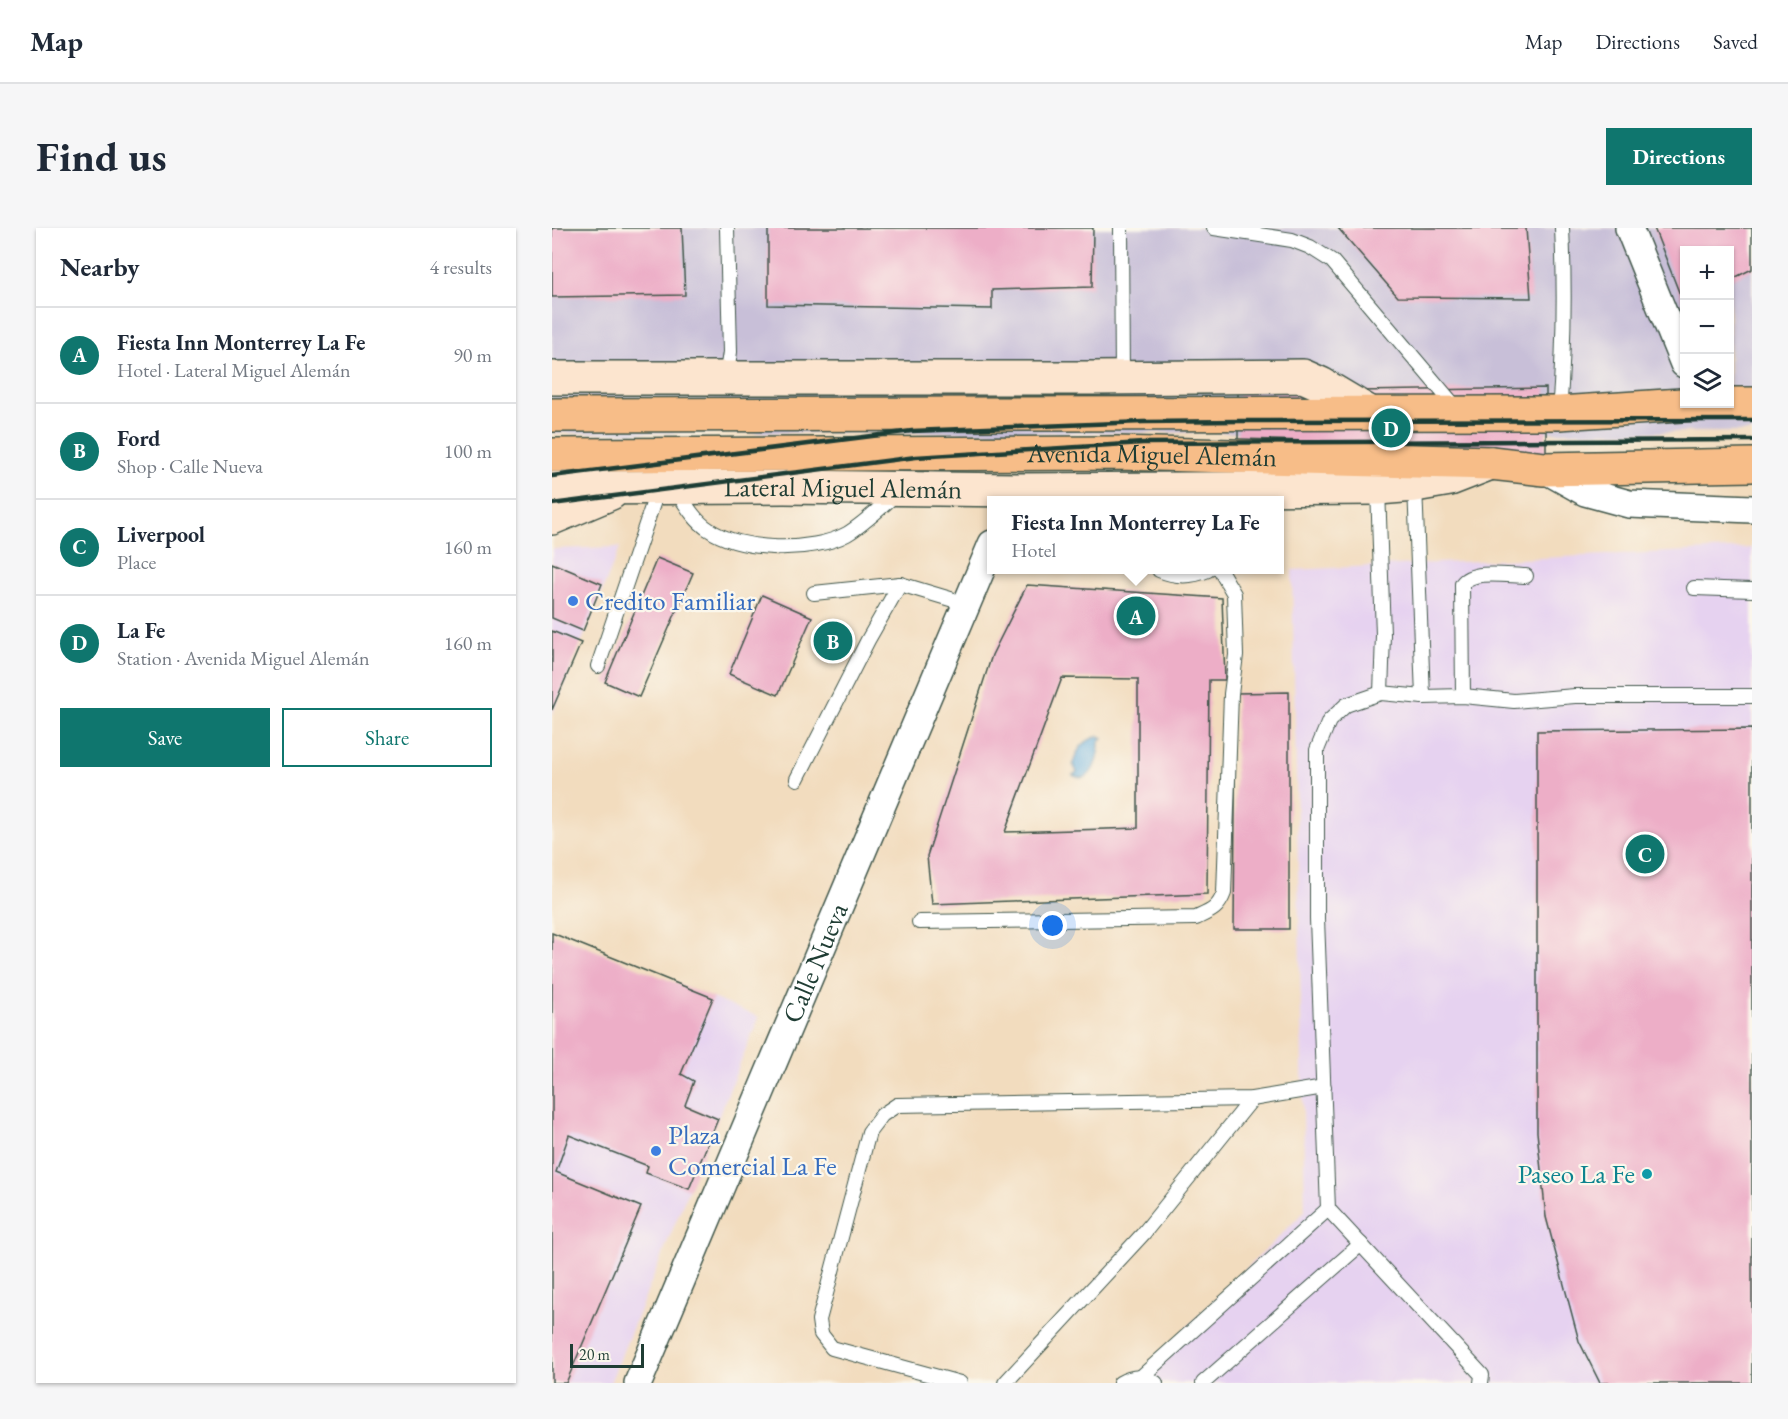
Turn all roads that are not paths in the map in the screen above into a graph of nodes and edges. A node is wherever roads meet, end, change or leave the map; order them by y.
1 (727, 228) edge
2 (1120, 228) edge
3 (1214, 228) edge
4 (1562, 228) edge
5 (1629, 228) edge
6 (1680, 354) edge
7 (552, 378) edge
8 (726, 378) junction
9 (1122, 378) junction
10 (1734, 404) edge
11 (1752, 404) edge
12 (1680, 405) edge
13 (1459, 411) junction
14 (1368, 412) junction
15 (1559, 413) junction
16 (552, 415) edge
17 (552, 455) edge
18 (1491, 463) junction
19 (1752, 465) edge
20 (1544, 469) junction
21 (1415, 485) junction
22 (552, 488) edge
23 (621, 488) junction
24 (667, 488) junction
25 (1378, 488) junction
26 (903, 489) junction
27 (1013, 495) edge
28 (1122, 495) edge
29 (1249, 495) edge
30 (1752, 509) edge
31 (552, 518) edge
32 (987, 556) edge
33 (1169, 574) edge
34 (1199, 574) edge
35 (1222, 574) edge
36 (1526, 576) dead end
37 (900, 584) junction
38 (1694, 588) dead end
39 (1752, 590) edge
40 (814, 593) dead end
41 (967, 604) junction
42 (598, 666) dead end
43 (1381, 693) junction
44 (1463, 696) junction
45 (1752, 696) edge
46 (1423, 697) junction
47 (797, 779) dead end
48 (919, 922) dead end
49 (1324, 1087) junction
50 (1252, 1099) junction
51 (1328, 1209) junction
52 (1360, 1244) junction
53 (1141, 1377) junction
54 (638, 1383) edge
55 (960, 1383) edge
56 (1005, 1383) edge
57 (1120, 1383) edge
58 (1156, 1383) edge
59 (1203, 1383) edge
60 (1481, 1383) edge

1 - 8 lane
2 - 9 lane
3 - 13 lane
4 - 15 lane
5 - 6 street
7 - 8 street
8 - 9 street
9 - 14 street
10 - 11 highway
12 - 15 highway, Avenida Miguel Alemán
13 - 14 highway, Avenida Miguel Alemán
13 - 15 highway, Avenida Miguel Alemán
14 - 16 highway, Avenida Miguel Alemán
17 - 18 highway, Avenida Miguel Alemán
18 - 20 highway, Avenida Miguel Alemán
18 - 21 street, Lateral Miguel Alemán
19 - 20 highway, Avenida Miguel Alemán
20 - 30 street
21 - 25 street, Lateral Miguel Alemán
21 - 46 lane
22 - 23 street, Lateral Miguel Alemán
23 - 24 street, Lateral Miguel Alemán
23 - 31 street
24 - 26 street, Lateral Miguel Alemán
24 - 26 lane
24 - 42 lane
25 - 29 street, Lateral Miguel Alemán
25 - 43 lane
26 - 27 street, Lateral Miguel Alemán
27 - 28 street, Lateral Miguel Alemán
28 - 29 street, Lateral Miguel Alemán
32 - 41 street, Calle Nueva
33 - 34 lane
35 - 48 lane
36 - 44 lane
37 - 40 lane
37 - 41 lane
37 - 47 lane
38 - 39 lane
41 - 54 street, Calle Nueva
43 - 46 lane
43 - 49 lane
44 - 45 lane
44 - 46 lane
49 - 50 lane
49 - 51 lane
50 - 55 lane
50 - 56 lane
51 - 52 lane
51 - 53 lane
52 - 59 lane
52 - 60 lane
53 - 57 lane
53 - 58 lane

